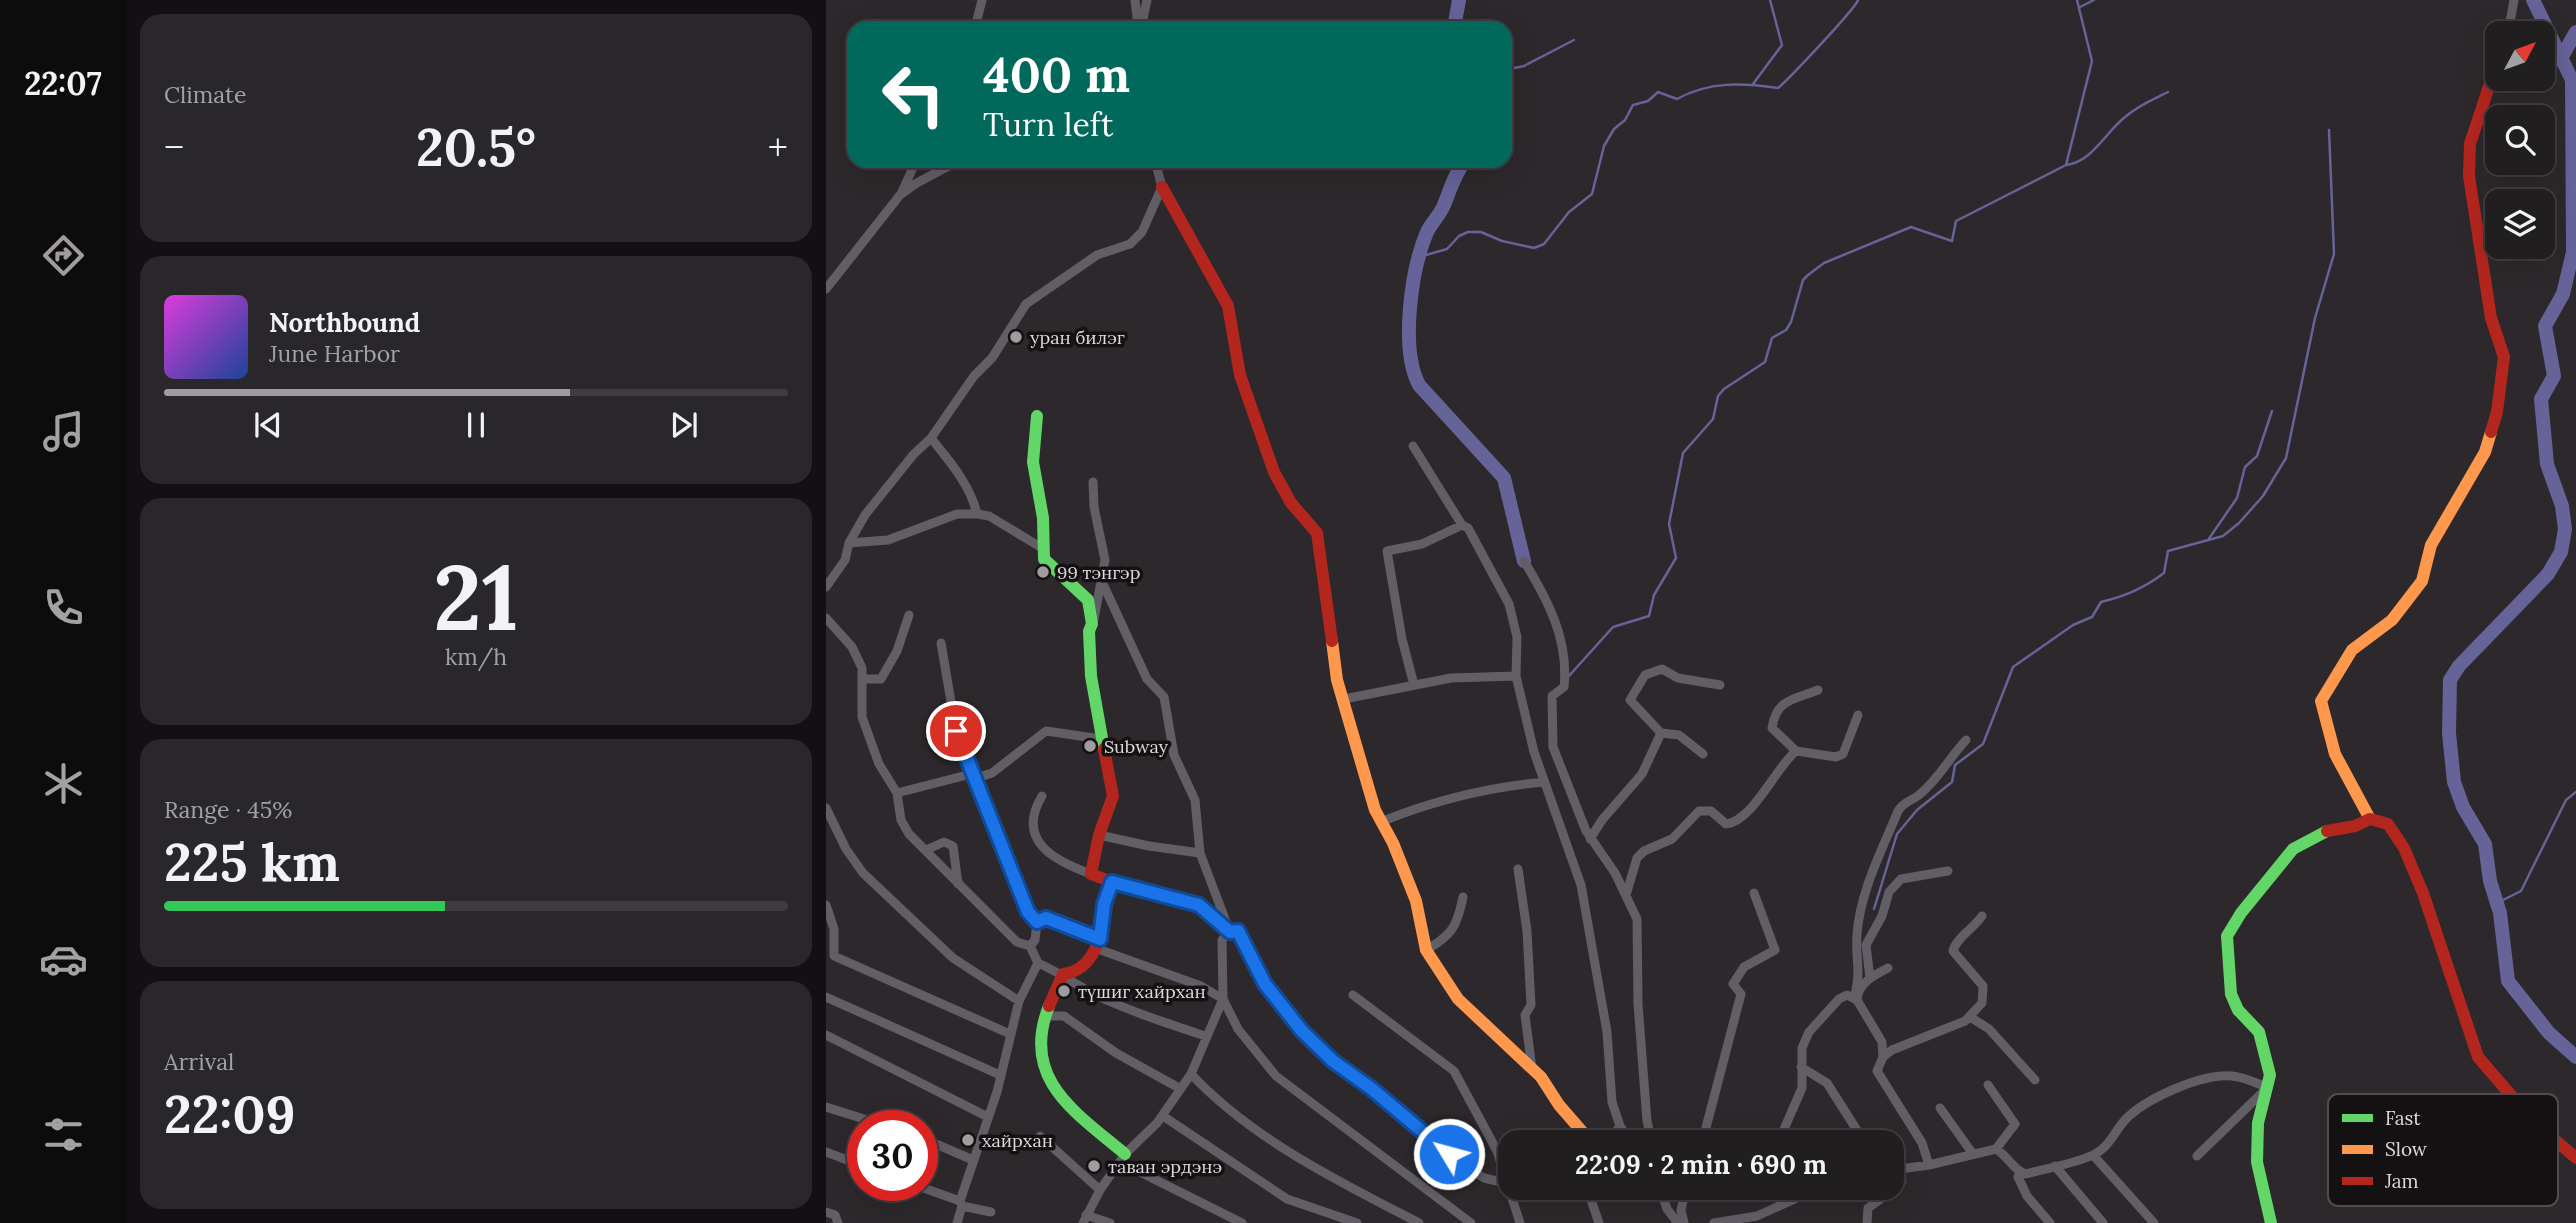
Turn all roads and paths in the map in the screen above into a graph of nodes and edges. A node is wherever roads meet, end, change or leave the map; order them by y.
1 (982, 0) edge
2 (1135, 0) edge
3 (1147, 0) edge
4 (2514, 0) edge
5 (977, 21) edge
6 (1138, 21) edge
7 (1141, 21) edge
8 (2510, 21) edge
9 (2487, 91) edge
10 (913, 168) edge
11 (946, 168) edge
12 (1157, 168) edge
13 (1162, 187) junction
14 (900, 195) junction
15 (826, 289) edge
16 (1037, 416) dead end
17 (931, 438) junction
18 (1413, 446) dead end
19 (1093, 482) dead end
20 (977, 513) junction
21 (1462, 526) junction
22 (849, 543) junction
23 (1042, 548) junction
24 (1524, 561) dead end
25 (1103, 583) junction
26 (826, 587) edge
27 (909, 615) dead end
28 (826, 618) edge
29 (1092, 624) junction
30 (941, 643) dead end
31 (1516, 676) junction
32 (864, 679) junction
33 (1414, 685) junction
34 (1720, 685) dead end
35 (1818, 690) dead end
36 (1344, 699) junction
37 (1858, 715) dead end
38 (1661, 733) junction
39 (1101, 739) junction
40 (1966, 740) dead end
41 (1796, 751) junction
42 (1703, 754) dead end
43 (974, 774) junction
44 (1544, 782) junction
45 (897, 793) junction
46 (1042, 796) dead end
47 (826, 808) edge
48 (2370, 819) junction
49 (1383, 821) junction
50 (1099, 835) junction
51 (1590, 839) junction
52 (926, 850) junction
53 (1200, 853) junction
54 (1518, 869) dead end
55 (1948, 871) dead end
56 (1091, 874) junction
57 (1112, 882) junction
58 (958, 884) junction
59 (1754, 893) dead end
60 (1626, 895) junction
61 (1463, 897) dead end
62 (826, 905) edge
63 (1982, 916) dead end
64 (1037, 922) junction
65 (829, 923) edge
66 (1230, 932) junction
67 (1097, 944) junction
68 (1030, 946) junction
69 (1426, 950) junction
70 (830, 958) edge
71 (1038, 963) junction
72 (1888, 968) dead end
73 (1063, 974) junction
74 (1870, 978) junction
75 (1353, 995) dead end
76 (826, 998) edge
77 (1223, 999) junction
78 (1855, 999) junction
79 (1019, 1001) junction
80 (1046, 1016) junction
81 (1970, 1017) junction
82 (1010, 1034) junction
83 (826, 1035) edge
84 (1205, 1036) junction
85 (1883, 1057) junction
86 (1801, 1067) junction
87 (1532, 1069) junction
88 (1191, 1074) junction
89 (1000, 1075) junction
90 (2035, 1080) dead end
91 (1988, 1085) dead end
92 (2268, 1087) junction
93 (1180, 1088) junction
94 (2509, 1094) edge
95 (826, 1107) edge
96 (1940, 1108) dead end
97 (847, 1114) edge
98 (1163, 1115) junction
99 (988, 1117) junction
100 (1620, 1125) junction
101 (1581, 1130) edge
102 (1617, 1130) edge
103 (1623, 1130) edge
104 (1649, 1130) edge
105 (1705, 1130) edge
106 (1784, 1130) edge
107 (1857, 1130) edge
108 (1040, 1136) dead end
109 (2558, 1142) edge
110 (938, 1145) edge
111 (1996, 1149) junction
112 (826, 1152) edge
113 (1973, 1154) junction
114 (2093, 1155) junction
115 (2197, 1156) dead end
116 (1123, 1158) junction
117 (2576, 1158) edge
118 (1498, 1159) edge
119 (847, 1160) edge
120 (973, 1160) junction
121 (1929, 1166) junction
122 (2055, 1166) junction
123 (1904, 1169) edge
124 (2020, 1172) junction
125 (1498, 1181) edge
126 (1100, 1191) junction
127 (938, 1194) edge
128 (1512, 1200) edge
129 (1591, 1200) edge
130 (1664, 1200) edge
131 (1683, 1200) edge
132 (1789, 1200) edge
133 (1880, 1200) edge
134 (961, 1204) junction
135 (826, 1212) edge
136 (991, 1212) dead end
137 (1084, 1219) edge
138 (838, 1223) edge
139 (957, 1223) edge
140 (1110, 1223) edge
141 (1242, 1223) edge
142 (1356, 1223) edge
143 (1419, 1223) edge
144 (1471, 1223) edge
145 (1520, 1223) edge
146 (1599, 1223) edge
147 (1678, 1223) edge
148 (1684, 1223) edge
149 (1714, 1223) edge
150 (1867, 1223) edge
151 (2050, 1223) edge
152 (2103, 1223) edge
153 (2154, 1223) edge
154 (2271, 1223) edge

1 - 5 street
2 - 6 street
3 - 7 street
4 - 8 street
9 - 48 street
10 - 14 street
11 - 14 street
12 - 13 street
13 - 17 street
13 - 36 street
14 - 15 street
16 - 23 street
17 - 20 street
17 - 22 street
18 - 21 street
19 - 25 street
20 - 22 street
20 - 23 street
21 - 31 street
21 - 33 street
22 - 26 street
23 - 29 street
24 - 51 street
25 - 29 street
25 - 53 street
27 - 32 street
28 - 32 street
29 - 39 street
30 - 43 street
31 - 33 street
31 - 44 street
32 - 45 street
33 - 36 street
34 - 38 street
35 - 41 street
36 - 49 street
37 - 41 street
38 - 42 street
38 - 51 street
39 - 43 street
39 - 50 street
40 - 78 street
41 - 60 street
43 - 45 street
43 - 64 street
44 - 49 street
44 - 100 street
45 - 52 street
46 - 56 street
47 - 79 street
48 - 92 street
48 - 94 street
49 - 69 street
50 - 53 street
50 - 56 street
51 - 60 street
52 - 58 street
52 - 58 street
53 - 66 street
54 - 87 street
55 - 74 street
56 - 57 street
57 - 66 street
57 - 67 street
58 - 68 street
59 - 105 street
60 - 104 street
61 - 69 street
62 - 65 street
63 - 81 street
64 - 67 street
64 - 68 street
65 - 70 street
66 - 77 street
66 - 125 street
67 - 73 street
67 - 77 street
68 - 71 street
69 - 87 street
70 - 82 street
71 - 73 street
71 - 79 street
72 - 74 street
73 - 80 street
73 - 84 street
74 - 78 street
75 - 118 street
76 - 89 street
77 - 84 street
77 - 144 street
78 - 85 street
78 - 86 street
79 - 82 street
80 - 93 street
80 - 116 street
81 - 85 street
81 - 90 street
82 - 89 street
83 - 99 street
84 - 88 street
85 - 121 street
86 - 106 street
86 - 107 street
87 - 101 street
88 - 93 street
88 - 143 street
89 - 99 street
91 - 111 street
92 - 114 street
92 - 115 street
92 - 154 street
93 - 98 street
95 - 97 street
96 - 113 street
98 - 116 street
98 - 142 street
99 - 120 street
100 - 102 street
100 - 103 street
108 - 126 street
109 - 117 street
110 - 120 street
111 - 113 street
111 - 124 street
112 - 119 street
113 - 121 street
114 - 122 street
114 - 153 street
116 - 126 street
116 - 141 street
120 - 134 street
121 - 123 street
122 - 124 street
122 - 152 street
124 - 151 street
126 - 137 street
127 - 134 street
128 - 145 street
129 - 146 street
130 - 147 street
131 - 148 street
132 - 149 street
133 - 150 street
134 - 136 street
134 - 139 street
135 - 138 street
137 - 140 street

